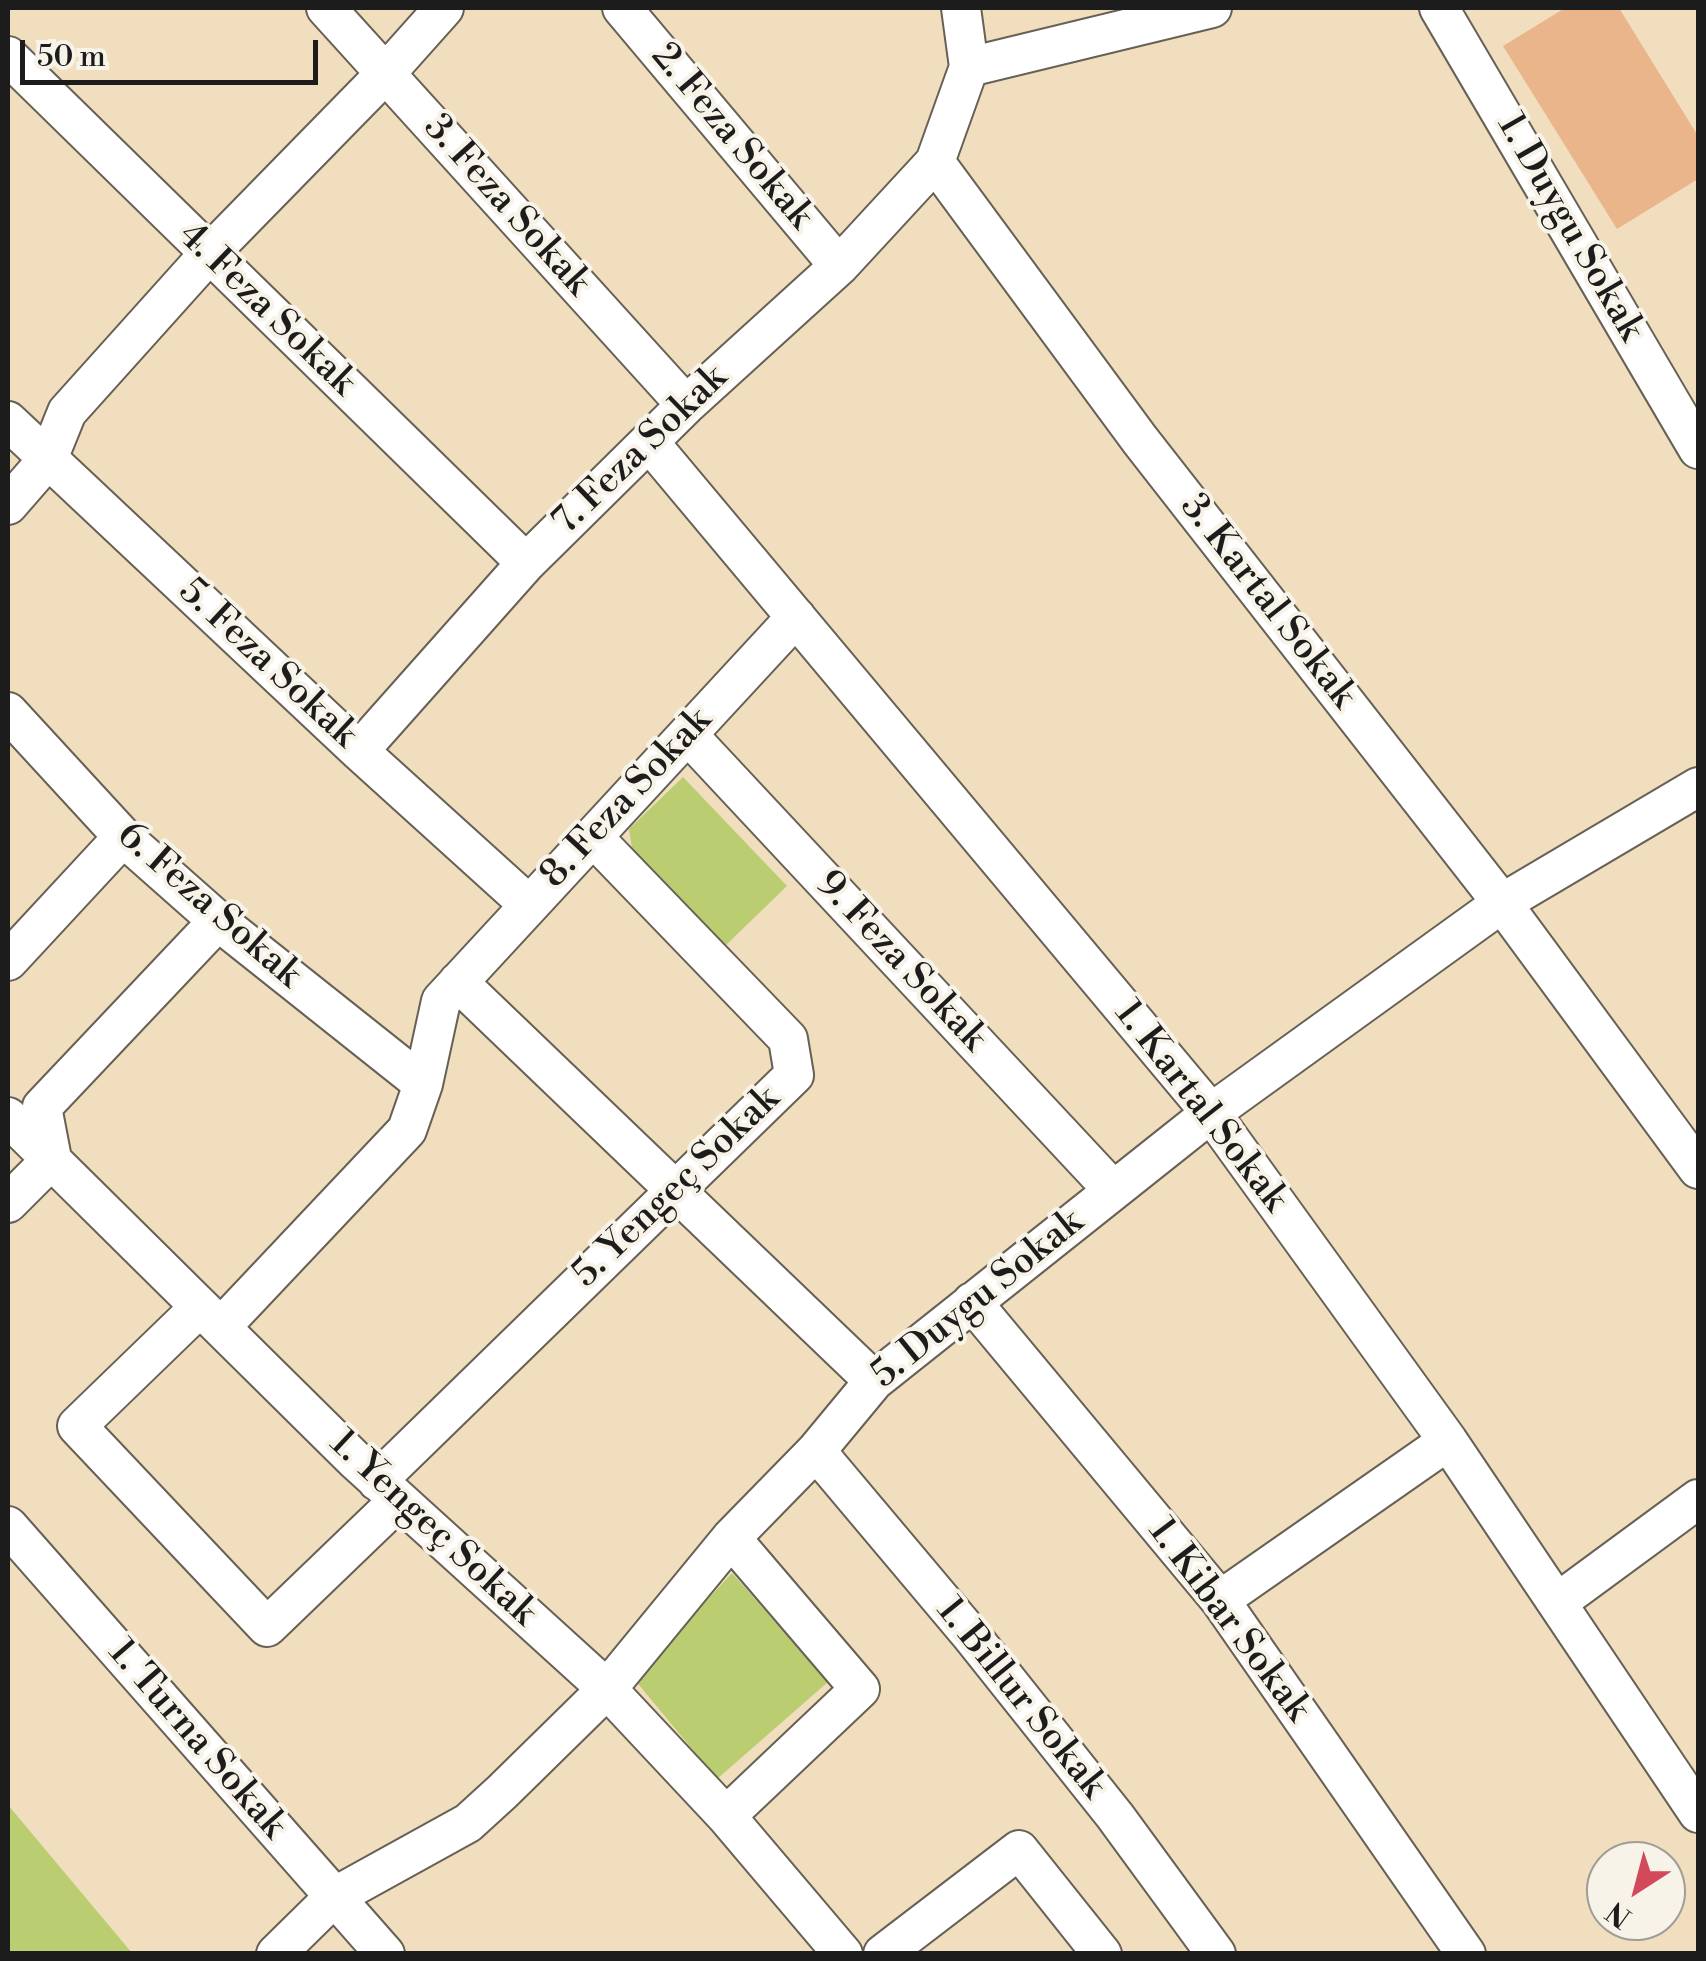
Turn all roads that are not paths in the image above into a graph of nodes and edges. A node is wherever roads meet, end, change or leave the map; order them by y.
1 (326, 8) edge
2 (444, 8) edge
3 (622, 8) edge
4 (961, 8) edge
5 (1212, 8) edge
6 (1439, 8) edge
7 (8, 56) edge
8 (969, 68) junction
9 (386, 73) junction
10 (935, 162) junction
11 (208, 255) junction
12 (840, 266) junction
13 (686, 405) junction
14 (8, 421) edge
15 (649, 442) junction
16 (1698, 449) edge
17 (48, 459) junction
18 (8, 505) edge
19 (526, 563) junction
20 (796, 617) junction
21 (8, 712) edge
22 (688, 735) junction
23 (359, 751) junction
24 (1698, 787) edge
25 (123, 836) junction
26 (594, 837) junction
27 (1502, 903) junction
28 (528, 904) junction
29 (218, 921) junction
30 (8, 961) edge
31 (458, 982) junction
32 (423, 1084) junction
33 (1211, 1113) junction
34 (8, 1118) edge
35 (52, 1159) junction
36 (1698, 1169) edge
37 (674, 1189) junction
38 (1113, 1190) junction
39 (8, 1203) edge
40 (972, 1302) junction
41 (210, 1317) junction
42 (874, 1381) junction
43 (1448, 1442) junction
44 (816, 1450) junction
45 (387, 1491) junction
46 (1698, 1499) edge
47 (8, 1526) edge
48 (731, 1538) junction
49 (1220, 1600) junction
50 (1558, 1602) junction
51 (607, 1689) junction
52 (1698, 1813) edge
53 (726, 1816) junction
54 (334, 1897) junction
55 (276, 1954) edge
56 (385, 1954) edge
57 (842, 1954) edge
58 (883, 1954) edge
59 (1102, 1954) edge
60 (1216, 1954) edge
61 (1466, 1954) edge

1 - 9 street, 3. Feza Sokak
2 - 9 street
3 - 12 street, 2. Feza Sokak
4 - 8 street
5 - 8 street
6 - 16 street, 1. Duygu Sokak
7 - 11 street, 4. Feza Sokak
8 - 10 street
9 - 11 street
9 - 13 street, 3. Feza Sokak
10 - 12 street, 7. Feza Sokak
10 - 27 street, 3. Kartal Sokak
11 - 17 street
11 - 19 street, 4. Feza Sokak
12 - 13 street, 7. Feza Sokak
13 - 15 street, 7. Feza Sokak
14 - 17 street, 5. Feza Sokak
15 - 19 street, 7. Feza Sokak
15 - 20 street, 1. Kartal Sokak
17 - 18 street
17 - 23 street, 5. Feza Sokak
19 - 23 street, 7. Feza Sokak
20 - 22 street, 8. Feza Sokak
20 - 33 street, 1. Kartal Sokak
21 - 25 street, 6. Feza Sokak
22 - 26 street, 8. Feza Sokak
22 - 38 street, 9. Feza Sokak
23 - 28 street, 5. Feza Sokak
24 - 27 street, 5. Duygu Sokak
25 - 29 street, 6. Feza Sokak
25 - 30 street
26 - 28 street, 8. Feza Sokak
26 - 37 street, 5. Yengeç Sokak
27 - 33 street, 5. Duygu Sokak
27 - 36 street, 3. Kartal Sokak
28 - 31 street, 8. Feza Sokak
29 - 32 street, 6. Feza Sokak
29 - 35 street
31 - 32 street, 8. Feza Sokak
31 - 37 street
32 - 41 street, 8. Feza Sokak
33 - 38 street, 5. Duygu Sokak
33 - 43 street, 1. Kartal Sokak
34 - 35 street, 1. Yengeç Sokak
35 - 39 street
35 - 41 street, 1. Yengeç Sokak
37 - 42 street
37 - 45 street, 5. Yengeç Sokak
38 - 40 street, 5. Duygu Sokak
40 - 42 street, 5. Duygu Sokak
40 - 49 street, 1. Kibar Sokak
41 - 45 street, 1. Yengeç Sokak
41 - 45 street, 5. Yengeç Sokak
42 - 44 street, 5. Duygu Sokak
43 - 49 street
43 - 50 street, 1. Kartal Sokak
44 - 48 street, 5. Duygu Sokak
44 - 60 street, 1. Billur Sokak
45 - 51 street, 1. Yengeç Sokak
46 - 50 street
47 - 54 street, 1. Turna Sokak
48 - 51 street, 5. Duygu Sokak
48 - 53 street
49 - 61 street, 1. Kibar Sokak
50 - 52 street, 1. Kartal Sokak
51 - 53 street, 1. Yengeç Sokak
51 - 54 street, 5. Duygu Sokak
53 - 57 street, 1. Yengeç Sokak
54 - 55 street, 5. Duygu Sokak
54 - 56 street, 1. Turna Sokak
58 - 59 street

